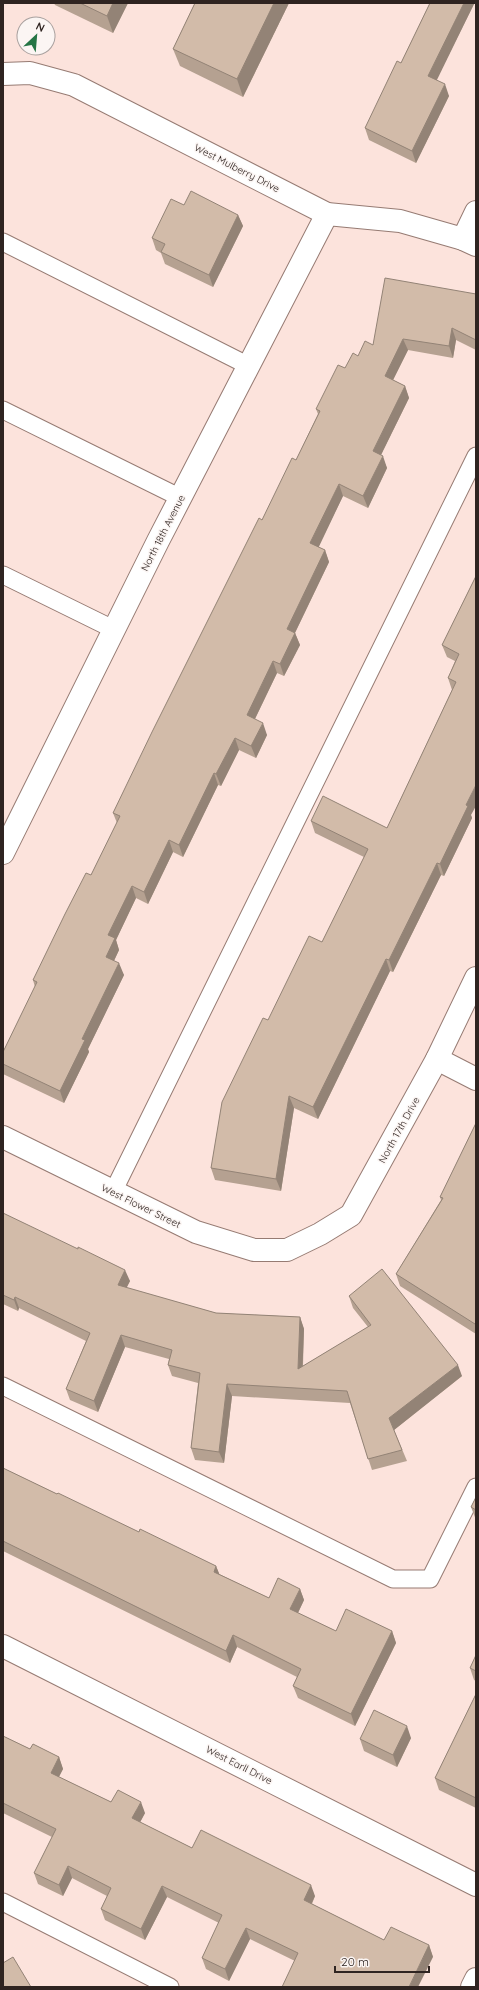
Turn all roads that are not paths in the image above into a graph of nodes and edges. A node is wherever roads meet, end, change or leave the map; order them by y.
1 (3, 74) edge
2 (476, 212) edge
3 (327, 214) junction
4 (3, 242) edge
5 (469, 242) edge
6 (249, 366) junction
7 (3, 410) edge
8 (476, 456) edge
9 (181, 498) junction
10 (3, 576) edge
11 (115, 630) junction
12 (3, 853) edge
13 (476, 978) edge
14 (437, 1060) junction
15 (476, 1079) edge
16 (3, 1137) edge
17 (113, 1192) junction
18 (287, 1250) joint
19 (3, 1386) edge
20 (476, 1487) edge
21 (3, 1646) edge
22 (476, 1884) edge
23 (3, 1902) edge
24 (476, 1979) edge
25 (170, 1987) edge
26 (472, 1987) edge

1 - 3 street, West Mulberry Drive
2 - 5 street
3 - 5 street, West Mulberry Drive
3 - 6 street, North 18th Avenue
4 - 6 lane
6 - 9 street, North 18th Avenue
7 - 9 lane
8 - 17 lane
9 - 11 street, North 18th Avenue
10 - 11 lane
11 - 12 street, North 18th Avenue
13 - 14 street, North 17th Drive
14 - 15 street
14 - 18 street, North 17th Drive
16 - 17 street, West Flower Street
17 - 18 street, West Flower Street
19 - 20 lane
21 - 22 street, West Earll Drive
23 - 25 lane
24 - 26 street

